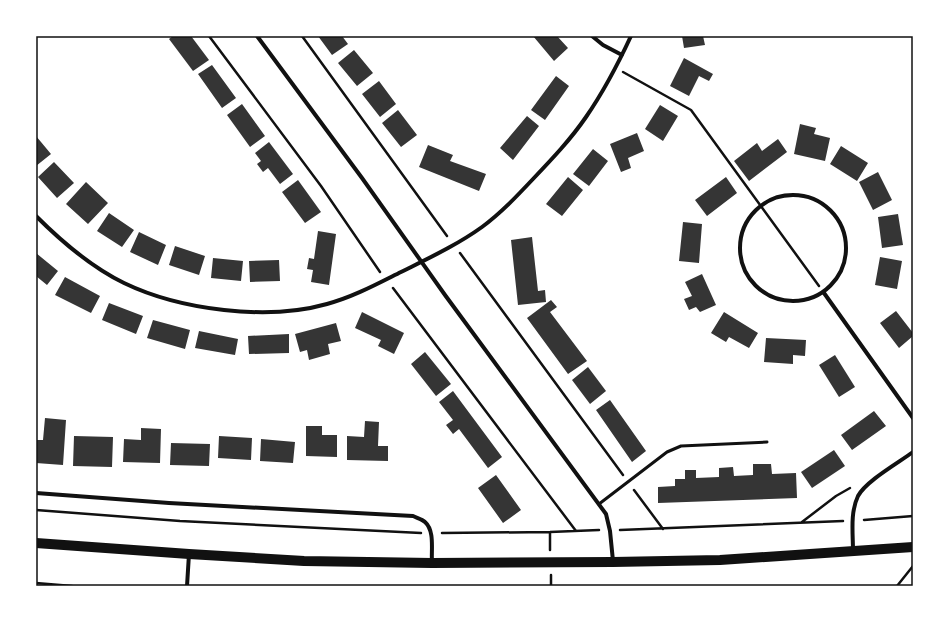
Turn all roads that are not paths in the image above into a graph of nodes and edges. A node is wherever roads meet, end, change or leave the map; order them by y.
1 (257, 36) edge
2 (592, 36) edge
3 (631, 36) edge
4 (622, 55) junction
5 (36, 216) edge
6 (422, 262) junction
7 (824, 293) junction
8 (913, 418) edge
9 (767, 442) dead end
10 (913, 452) edge
11 (36, 493) edge
12 (599, 504) junction
13 (36, 543) edge
14 (913, 547) edge
15 (853, 552) junction
16 (189, 554) junction
17 (613, 562) junction
18 (432, 563) junction
19 (187, 586) edge

1 - 6 street
2 - 4 street
3 - 4 street
4 - 6 street
5 - 6 street
6 - 12 street
7 - 7 street
7 - 8 street
9 - 12 lane
10 - 15 street
11 - 18 street
12 - 17 street
13 - 16 main road
14 - 15 main road
15 - 17 main road
16 - 18 main road
16 - 19 street
17 - 18 main road

